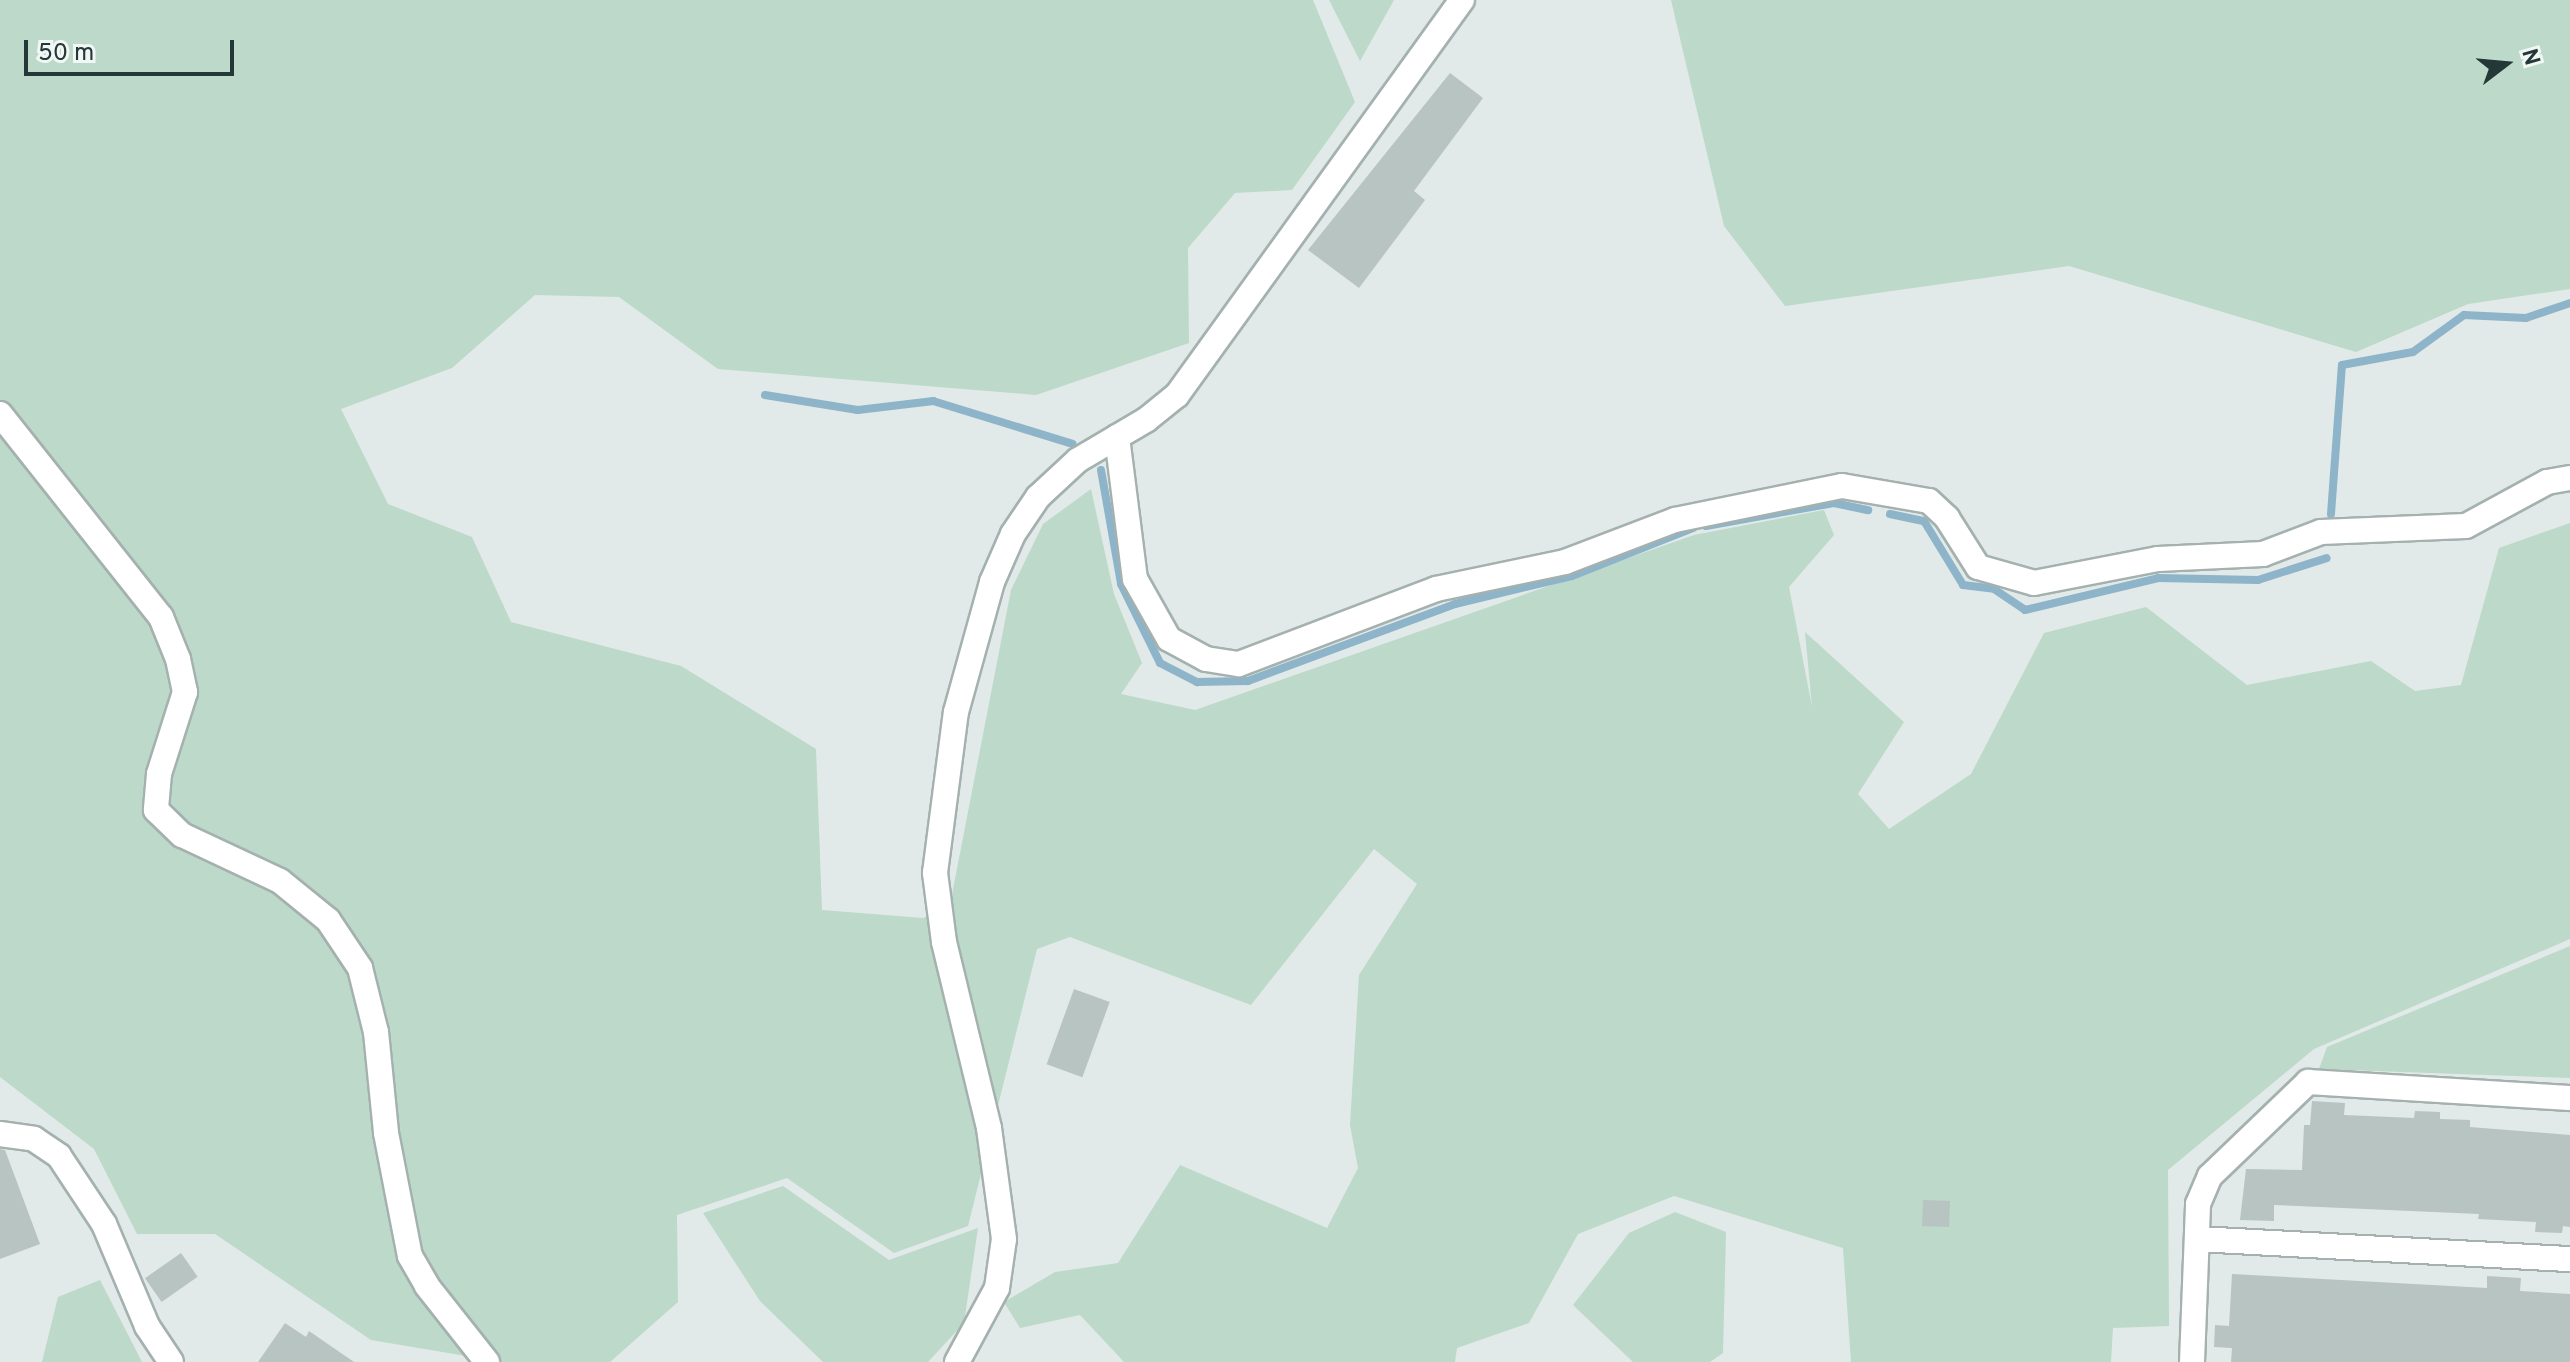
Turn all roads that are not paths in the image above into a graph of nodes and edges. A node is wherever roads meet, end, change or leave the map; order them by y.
1 (1462, 0) edge
2 (0, 414) edge
3 (1117, 437) junction
4 (2570, 478) edge
5 (2570, 1098) edge
6 (0, 1134) edge
7 (2198, 1239) junction
8 (2570, 1259) edge
9 (171, 1362) edge
10 (487, 1362) edge
11 (957, 1362) edge
12 (2192, 1362) edge

1 - 3 street
2 - 10 street
3 - 4 street
3 - 11 street
5 - 7 street
6 - 9 street
7 - 8 street
7 - 12 street

